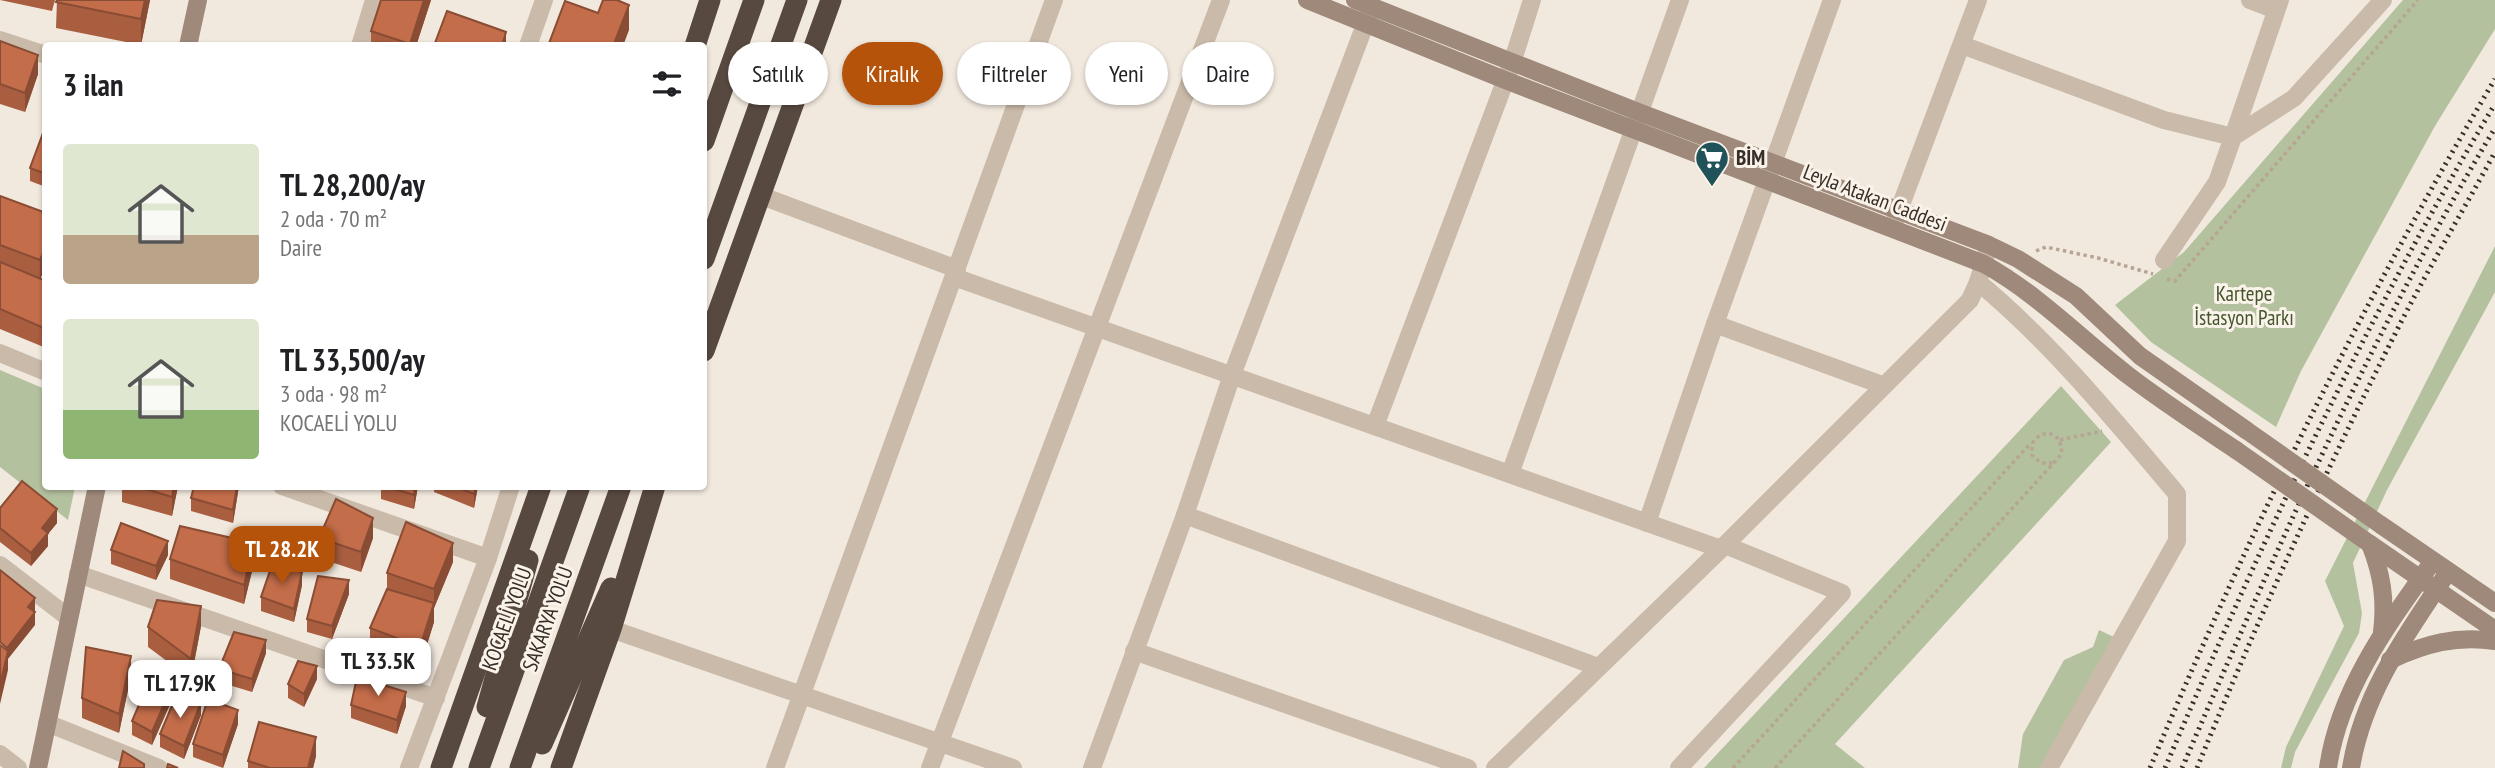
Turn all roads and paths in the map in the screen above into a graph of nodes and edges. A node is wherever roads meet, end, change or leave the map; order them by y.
1 (198, 0) edge
2 (374, 0) edge
3 (544, 0) edge
4 (710, 0) edge
5 (754, 0) edge
6 (797, 0) edge
7 (831, 0) edge
8 (1054, 0) edge
9 (1221, 0) edge
10 (1307, 0) edge
11 (1354, 0) edge
12 (1532, 0) edge
13 (1680, 0) edge
14 (1832, 0) edge
15 (1978, 0) edge
16 (2250, 0) edge
17 (2384, 0) edge
18 (2278, 5) edge
19 (1371, 10) edge
20 (0, 40) edge
21 (189, 42) edge
22 (361, 42) edge
23 (529, 42) edge
24 (696, 42) edge
25 (1962, 45) junction
26 (42, 54) edge
27 (1508, 71) junction
28 (1638, 121) junction
29 (707, 133) edge
30 (2233, 137) junction
31 (1775, 163) junction
32 (1768, 182) junction
33 (759, 195) junction
34 (1898, 210) junction
35 (1892, 229) junction
36 (1989, 245) junction
37 (707, 251) edge
38 (2164, 260) dead end
39 (1984, 264) junction
40 (955, 273) junction
41 (1978, 282) junction
42 (1715, 324) junction
43 (1095, 327) junction
44 (707, 342) edge
45 (0, 353) edge
46 (42, 370) edge
47 (1232, 375) junction
48 (1882, 385) junction
49 (1375, 426) junction
50 (2120, 427) junction
51 (2035, 439) junction
52 (2060, 440) junction
53 (2053, 463) junction
54 (1510, 474) junction
55 (96, 490) edge
56 (293, 490) edge
57 (510, 490) edge
58 (540, 490) edge
59 (546, 490) edge
60 (579, 490) edge
61 (620, 490) edge
62 (651, 496) edge
63 (1185, 515) junction
64 (1647, 523) junction
65 (2370, 544) junction
66 (1723, 547) junction
67 (488, 558) junction
68 (2433, 561) junction
69 (0, 565) edge
70 (2448, 572) junction
71 (78, 575) junction
72 (2420, 578) junction
73 (2436, 590) junction
74 (2495, 603) edge
75 (69, 618) junction
76 (611, 629) junction
77 (2495, 630) edge
78 (2381, 637) junction
79 (2495, 641) edge
80 (1134, 651) junction
81 (2390, 660) junction
82 (1598, 667) junction
83 (802, 694) junction
84 (436, 698) junction
85 (47, 723) junction
86 (940, 741) junction
87 (0, 754) edge
88 (18, 768) edge
89 (38, 768) edge
90 (159, 768) edge
91 (409, 768) edge
92 (441, 768) edge
93 (470, 768) edge
94 (479, 768) edge
95 (520, 768) edge
96 (531, 768) edge
97 (561, 768) edge
98 (775, 768) edge
99 (930, 768) edge
100 (1013, 768) edge
101 (1092, 768) edge
102 (1468, 768) edge
103 (1495, 768) edge
104 (1679, 768) edge
105 (1733, 768) edge
106 (1775, 768) edge
107 (2049, 768) edge
108 (2328, 768) edge
109 (2351, 768) edge

1 - 21 street
2 - 22 street
3 - 23 street
4 - 24 highway
5 - 29 highway
6 - 37 highway
7 - 33 highway
8 - 40 street
9 - 43 street
10 - 19 street, Leyla Atakan Caddesi
11 - 19 street, Leyla Atakan Caddesi
12 - 27 street
13 - 28 street
14 - 31 street
15 - 25 street
16 - 18 street
17 - 30 street
18 - 30 street
19 - 27 street, Leyla Atakan Caddesi
19 - 47 street
20 - 26 street
25 - 30 street
25 - 34 street
27 - 28 street, Leyla Atakan Caddesi
27 - 49 street
28 - 31 street, Leyla Atakan Caddesi
28 - 32 street, Leyla Atakan Caddesi
28 - 54 street
30 - 38 street
31 - 32 street
31 - 34 street, Leyla Atakan Caddesi
32 - 35 street, Leyla Atakan Caddesi
32 - 42 street
33 - 40 street
33 - 44 highway
34 - 35 street
34 - 36 street, Leyla Atakan Caddesi
35 - 39 street, Leyla Atakan Caddesi
36 - 39 street
36 - 68 street, Leyla Atakan Caddesi, bridge
39 - 41 street
39 - 65 street, Leyla Atakan Caddesi, bridge
40 - 43 street
40 - 83 street
41 - 48 street
41 - 50 street
42 - 48 street
42 - 64 street
43 - 47 street
43 - 86 street
45 - 46 street
47 - 49 street
47 - 63 street
48 - 66 street
49 - 54 street
50 - 52 path
50 - 107 street
51 - 52 path
51 - 53 path
51 - 105 path
52 - 53 path
53 - 106 path
54 - 64 street
55 - 71 street
56 - 67 street
57 - 67 street
58 - 92 highway
59 - 93 highway
60 - 94 highway, KOCAELİ YOLU
61 - 95 highway, SAKARYA YOLU
62 - 76 highway
62 - 96 highway
63 - 80 street
63 - 82 street
64 - 66 street
65 - 72 street, Leyla Atakan Caddesi
65 - 78 street
66 - 82 street
66 - 104 street
67 - 84 street
68 - 70 street, Leyla Atakan Caddesi
68 - 72 street
69 - 75 street
70 - 73 street
70 - 74 street, Leyla Atakan Caddesi
71 - 75 street
71 - 84 street
72 - 73 street, Leyla Atakan Caddesi
72 - 78 street
73 - 77 street, Leyla Atakan Caddesi
73 - 81 street
75 - 85 street
76 - 83 street
76 - 97 highway
78 - 108 street
79 - 81 street
80 - 101 street
80 - 102 street
81 - 109 street
82 - 103 street
83 - 86 street
83 - 98 street
84 - 91 street
85 - 89 street
85 - 90 street
86 - 99 street
86 - 100 street
87 - 88 street

